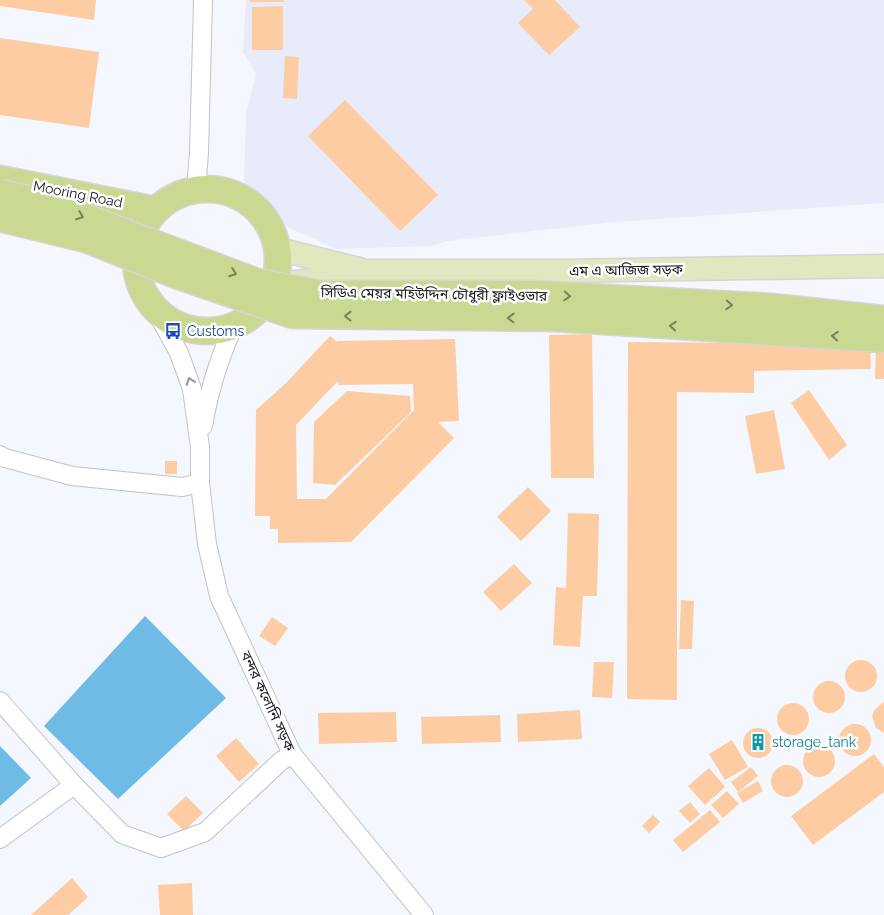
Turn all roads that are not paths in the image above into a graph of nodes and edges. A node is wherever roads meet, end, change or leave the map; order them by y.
1 (202, 0) edge
2 (0, 179) edge
3 (196, 189) junction
4 (0, 193) edge
5 (156, 210) junction
6 (0, 212) edge
7 (0, 218) edge
8 (278, 249) junction
9 (884, 266) edge
10 (367, 271) junction
11 (136, 272) junction
12 (275, 285) junction
13 (156, 311) junction
14 (884, 319) edge
15 (233, 328) junction
16 (884, 339) edge
17 (200, 447) junction
18 (0, 458) edge
19 (200, 483) junction
20 (0, 701) edge
21 (292, 754) junction
22 (74, 785) junction
23 (0, 839) edge
24 (424, 915) edge

1 - 3 street
2 - 5 highway, Mooring Road
3 - 5 highway
3 - 8 highway
4 -> 14 highway, সিডিএ মেয়র মহিউদ্দিন চৌধুরী ফ্লাইওভার, bridge
5 - 11 highway
6 - 11 highway
16 -> 7 highway, bridge
8 - 10 main road, এম এ আজিজ সড়ক
8 - 12 highway
9 - 10 main road, এম এ আজিজ সড়ক
10 - 12 main road, এম এ আজিজ সড়ক
11 - 13 highway
12 - 15 highway
13 - 15 highway
17 -> 13 street, বন্দর কলোনি সড়ক
15 - 17 street, বন্দর কলোনি সড়ক
17 - 19 street, বন্দর কলোনি সড়ক
18 - 19 street
19 - 21 street, বন্দর কলোনি সড়ক
20 - 22 street
21 - 22 street
21 - 24 street, বন্দর কলোনি সড়ক
22 - 23 street

